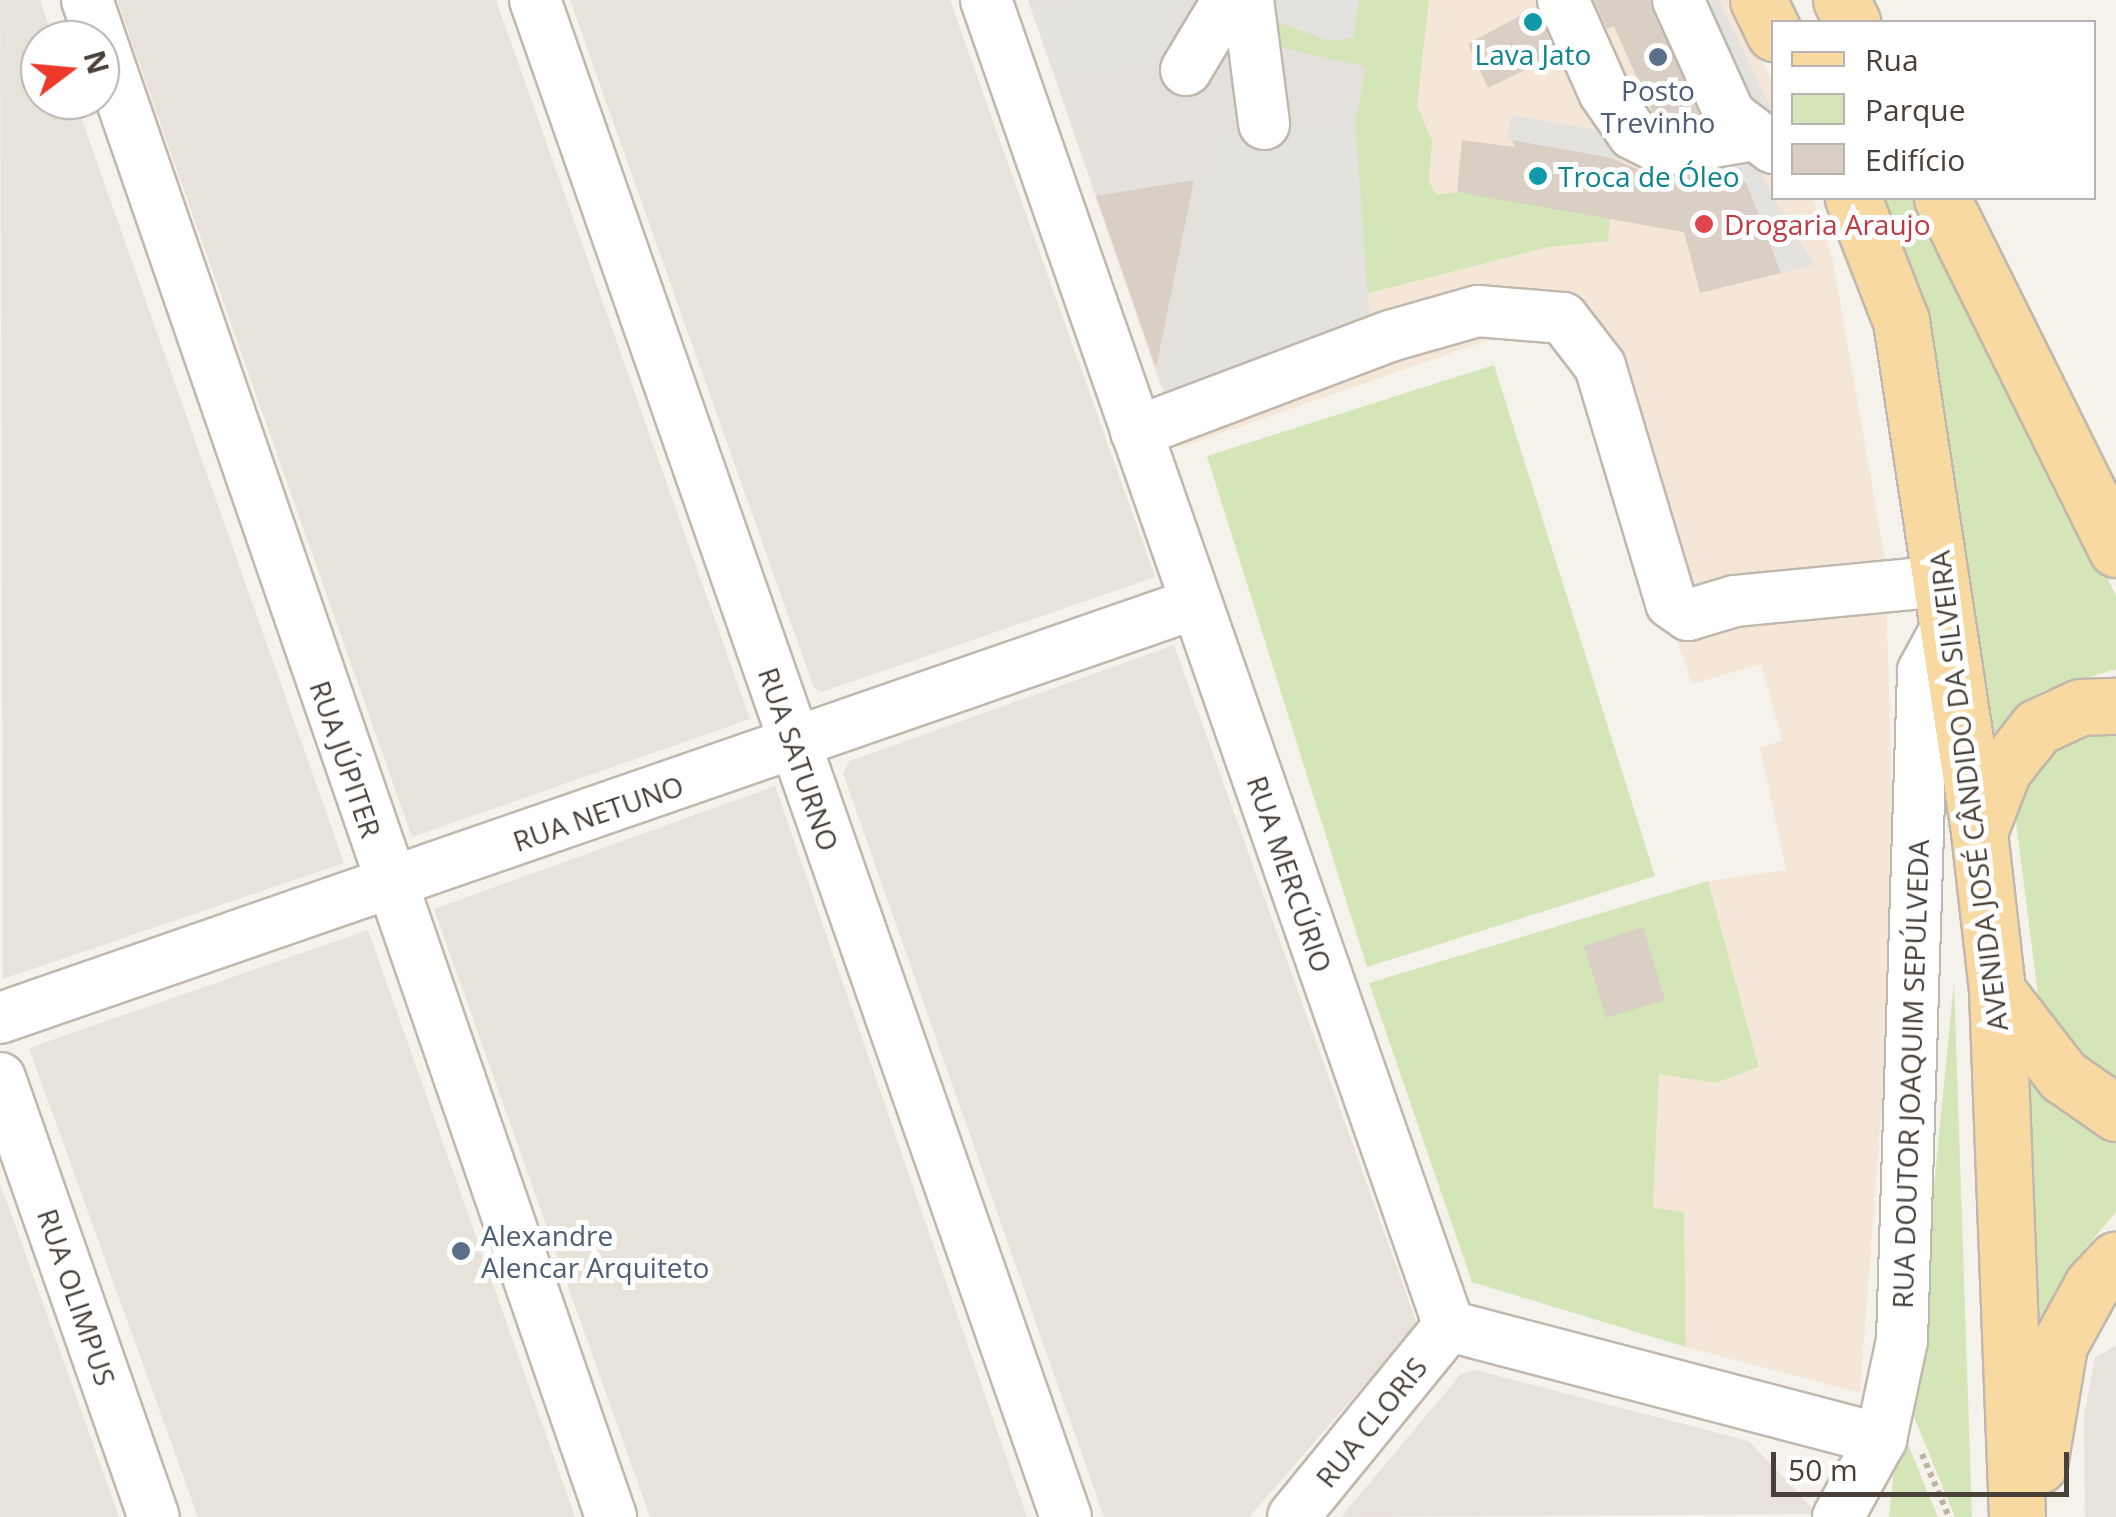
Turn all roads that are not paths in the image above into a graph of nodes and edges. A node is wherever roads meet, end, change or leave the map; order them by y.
1 (87, 0) edge
2 (536, 0) edge
3 (986, 0) edge
4 (1228, 0) edge
5 (1248, 0) edge
6 (1563, 0) edge
7 (1678, 0) edge
8 (1758, 0) edge
9 (1771, 27) edge
10 (1186, 70) dead end
11 (1264, 124) dead end
12 (1764, 142) edge
13 (1852, 200) edge
14 (1943, 200) edge
15 (1136, 432) junction
16 (2116, 549) edge
17 (1945, 603) junction
18 (1194, 604) junction
19 (2116, 706) edge
20 (794, 744) junction
21 (1979, 832) junction
22 (390, 886) junction
23 (1997, 991) junction
24 (0, 1018) edge
25 (0, 1078) edge
26 (2116, 1113) edge
27 (2116, 1259) edge
28 (1449, 1326) junction
29 (1881, 1439) junction
30 (154, 1517) edge
31 (611, 1517) edge
32 (1066, 1517) edge
33 (1294, 1517) edge
34 (1838, 1517) edge
35 (2017, 1517) edge
36 (2031, 1517) edge

1 - 22 street, RUA JÚPITER
2 - 20 street, RUA SATURNO
3 - 15 street, RUA MERCÚRIO
4 - 10 street
5 - 11 street
6 - 12 street
7 - 12 street
8 - 9 main road
13 - 17 main road, AVENIDA JOSÉ CÂNDIDO DA SILVEIRA
14 - 16 main road
15 - 17 street
15 - 18 street, RUA MERCÚRIO
17 - 21 main road, AVENIDA JOSÉ CÂNDIDO DA SILVEIRA
17 - 29 street, RUA DOUTOR JOAQUIM SEPÚLVEDA
18 - 20 street, RUA NETUNO
18 - 28 street, RUA MERCÚRIO
19 - 21 main road
20 - 22 street, RUA NETUNO
20 - 32 street, RUA SATURNO
21 - 23 main road, AVENIDA JOSÉ CÂNDIDO DA SILVEIRA
22 - 24 street, RUA NETUNO
22 - 31 street, RUA JÚPITER
23 - 26 main road
23 - 35 main road, AVENIDA JOSÉ CÂNDIDO DA SILVEIRA
25 - 30 street, RUA OLIMPUS
27 - 36 main road
28 - 29 street
28 - 33 street, RUA CLORIS
29 - 34 street, RUA DOUTOR JOAQUIM SEPÚLVEDA

